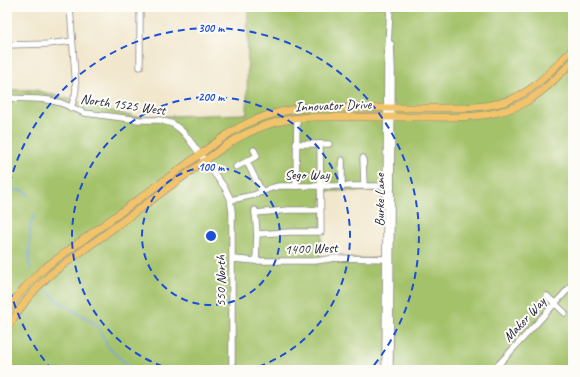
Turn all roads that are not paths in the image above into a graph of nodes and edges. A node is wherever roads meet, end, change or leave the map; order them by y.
1 (70, 7) edge
2 (140, 7) edge
3 (390, 7) edge
4 (72, 41) junction
5 (7, 45) edge
6 (573, 49) edge
7 (573, 62) edge
8 (140, 67) dead end
9 (7, 98) edge
10 (71, 108) junction
11 (389, 108) junction
12 (389, 117) junction
13 (297, 118) junction
14 (296, 144) junction
15 (320, 144) junction
16 (329, 144) dead end
17 (254, 150) dead end
18 (201, 153) junction
19 (363, 158) dead end
20 (205, 160) junction
21 (342, 160) dead end
22 (246, 162) junction
23 (236, 167) dead end
24 (296, 186) junction
25 (320, 186) junction
26 (342, 186) junction
27 (364, 186) junction
28 (386, 186) junction
29 (262, 192) junction
30 (231, 200) junction
31 (320, 210) junction
32 (257, 234) junction
33 (233, 259) junction
34 (388, 259) junction
35 (256, 261) junction
36 (573, 284) edge
37 (546, 296) dead end
38 (555, 304) junction
39 (7, 311) edge
40 (565, 313) dead end
41 (7, 329) edge
42 (232, 370) edge
43 (385, 370) edge
44 (390, 370) edge
45 (493, 370) edge

1 - 4 street
2 - 8 street
3 - 11 street, Burke Lane
4 - 5 street
4 - 10 street
6 - 11 main road, Innovator Drive
7 - 12 main road, Innovator Drive
9 - 10 street, North 1525 West
10 - 18 street, North 1525 West
11 - 12 street, Burke Lane
11 - 18 main road, Innovator Drive
12 - 13 main road, Innovator Drive
12 - 28 street, Burke Lane
12 - 34 street, Burke Lane
13 - 14 street
13 - 20 main road, Innovator Drive
14 - 15 street
14 - 24 street
15 - 16 street
15 - 25 street
17 - 22 street
18 - 20 street, 550 North
18 - 39 main road, Innovator Drive
19 - 27 street
20 - 30 street, 550 North
20 - 41 main road, Innovator Drive
21 - 26 street
22 - 23 street
22 - 29 street
24 - 25 street, Sego Way
24 - 29 street, Sego Way
25 - 26 street, Sego Way
25 - 31 street
26 - 27 street, Sego Way
27 - 28 street, Sego Way
28 - 34 street, Burke Lane
29 - 30 street, Sego Way
30 - 33 street, 550 North
31 - 32 street
31 - 32 street
32 - 35 street
33 - 35 street, 1400 West
33 - 42 street, 550 North
34 - 35 street, 1400 West
34 - 43 street, Burke Lane
34 - 44 street, Burke Lane
36 - 38 street, Maker Way
37 - 38 street
38 - 40 street
38 - 45 street, Maker Way

